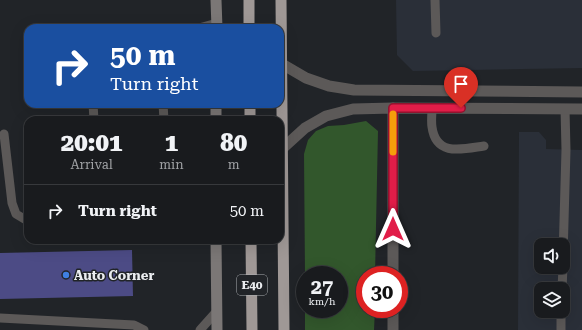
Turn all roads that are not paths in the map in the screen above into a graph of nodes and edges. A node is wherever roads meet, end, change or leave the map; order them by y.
1 (216, 0) edge
2 (249, 0) edge
3 (281, 0) edge
4 (435, 0) edge
5 (217, 24) edge
6 (249, 24) edge
7 (281, 24) edge
8 (436, 33) dead end
9 (284, 65) edge
10 (582, 92) edge
11 (393, 108) junction
12 (432, 108) junction
13 (565, 109) junction
14 (582, 109) edge
15 (4, 134) dead end
16 (484, 146) dead end
17 (284, 147) edge
18 (24, 219) edge
19 (564, 238) edge
20 (215, 244) edge
21 (251, 244) edge
22 (284, 244) edge
23 (393, 266) edge
24 (217, 311) junction
25 (0, 318) edge
26 (393, 318) edge
27 (561, 318) edge
28 (144, 330) edge
29 (200, 330) edge
30 (217, 330) edge
31 (252, 330) edge
32 (284, 330) edge
33 (393, 330) edge
34 (561, 330) edge

1 - 5 main road
2 - 6 highway
3 - 7 highway, E40
4 - 8 lane
9 - 10 street
11 - 12 street
11 - 17 street
11 - 23 street
12 - 13 street
12 - 16 lane
13 - 14 street
13 - 19 lane
15 - 18 lane
20 - 24 main road
21 - 31 highway, E40
22 - 32 highway, E40
24 - 29 lane
24 - 30 main road
25 - 28 lane
26 - 33 street
27 - 34 lane

